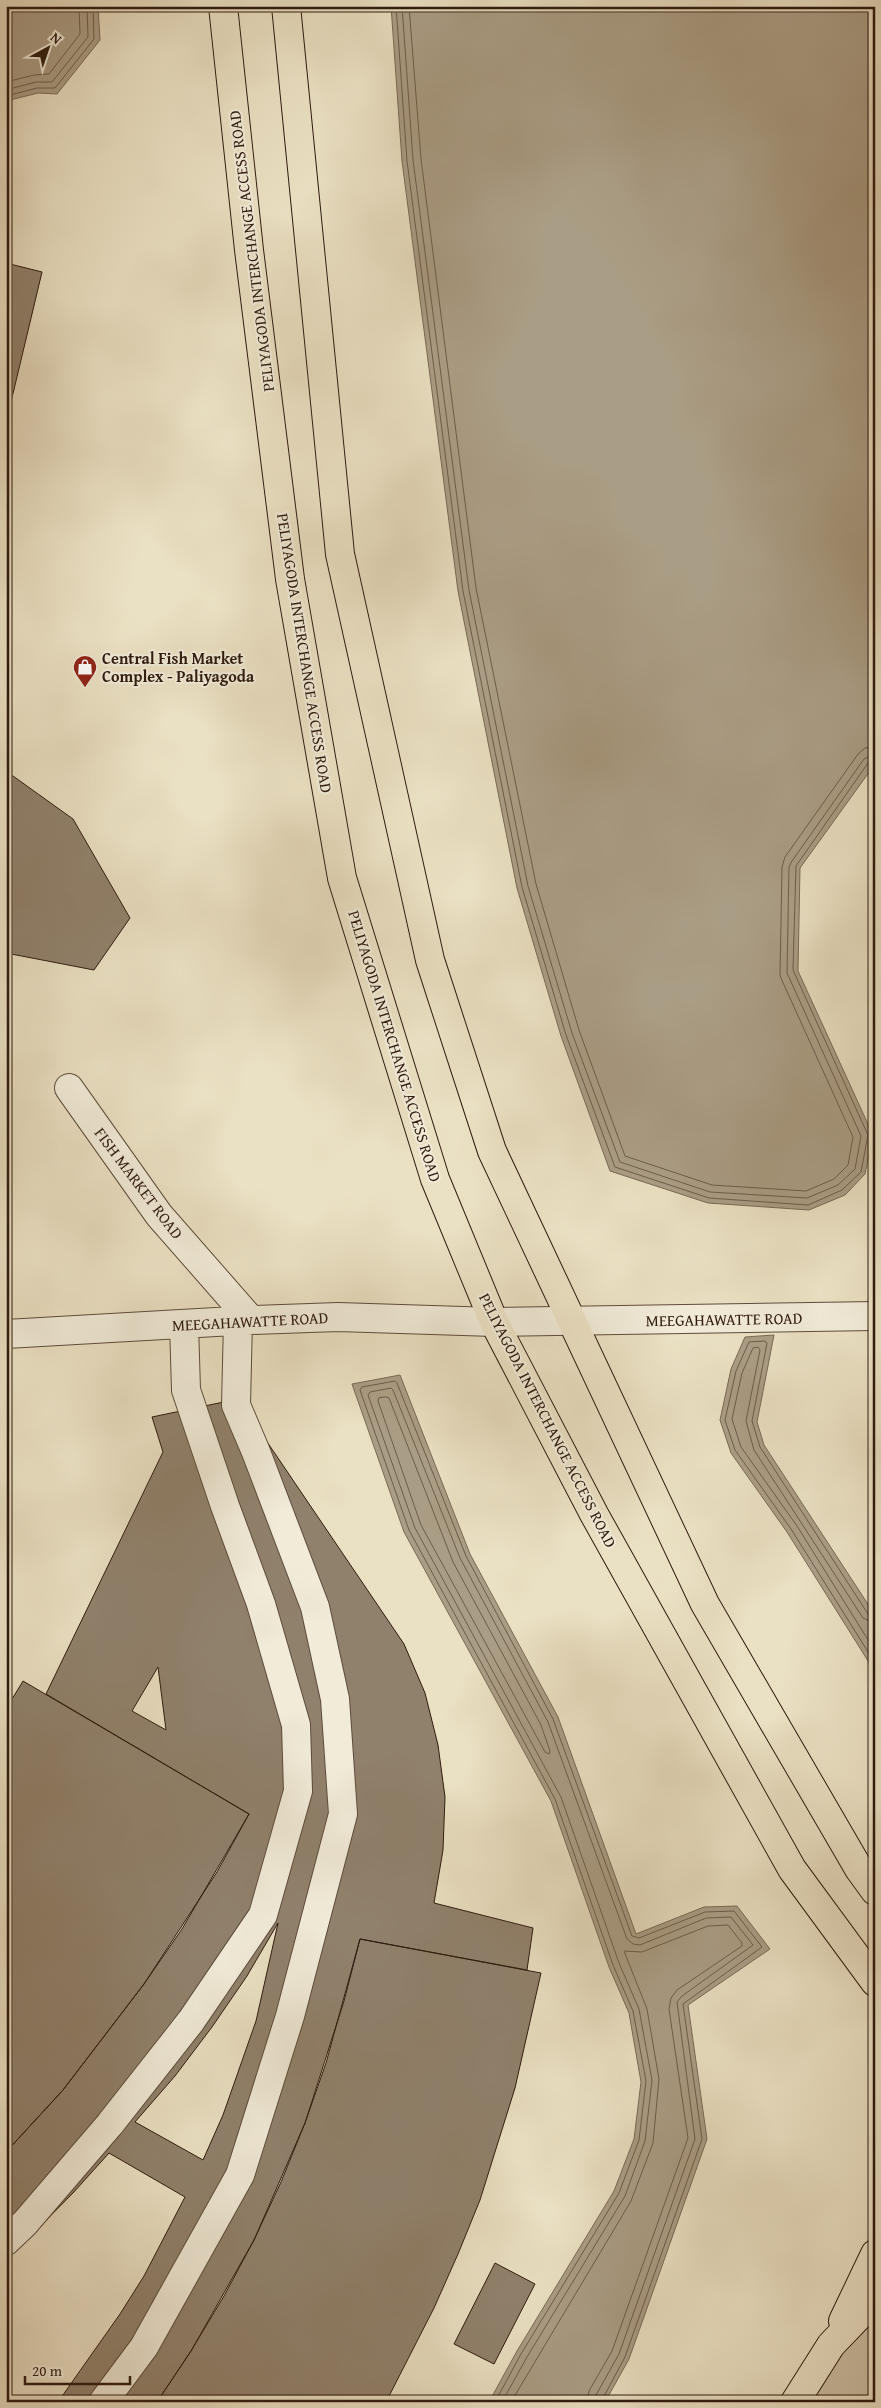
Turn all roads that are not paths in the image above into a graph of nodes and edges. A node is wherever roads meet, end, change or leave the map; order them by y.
1 (223, 6) edge
2 (286, 6) edge
3 (69, 1088) dead end
4 (875, 1316) edge
5 (245, 1320) junction
6 (572, 1321) junction
7 (494, 1322) junction
8 (184, 1324) junction
9 (6, 1334) edge
10 (875, 1891) edge
11 (868, 1973) edge
12 (875, 2002) edge
13 (6, 2241) edge
14 (875, 2254) edge
15 (875, 2299) edge
16 (831, 2345) junction
17 (103, 2402) edge
18 (794, 2402) edge

1 - 7 highway, PELIYAGODA INTERCHANGE ACCESS ROAD
2 - 6 highway
3 - 5 street, FISH MARKET ROAD
4 - 6 street, MEEGAHAWATTE ROAD
5 - 7 street, MEEGAHAWATTE ROAD
5 - 8 street, MEEGAHAWATTE ROAD
5 - 17 street
6 - 7 street, MEEGAHAWATTE ROAD
6 - 10 highway
7 - 11 highway, PELIYAGODA INTERCHANGE ACCESS ROAD
8 - 9 street, MEEGAHAWATTE ROAD
8 - 13 street
11 - 12 highway, PELIYAGODA INTERCHANGE ACCESS ROAD
14 - 16 highway
15 - 16 highway
16 - 18 highway

